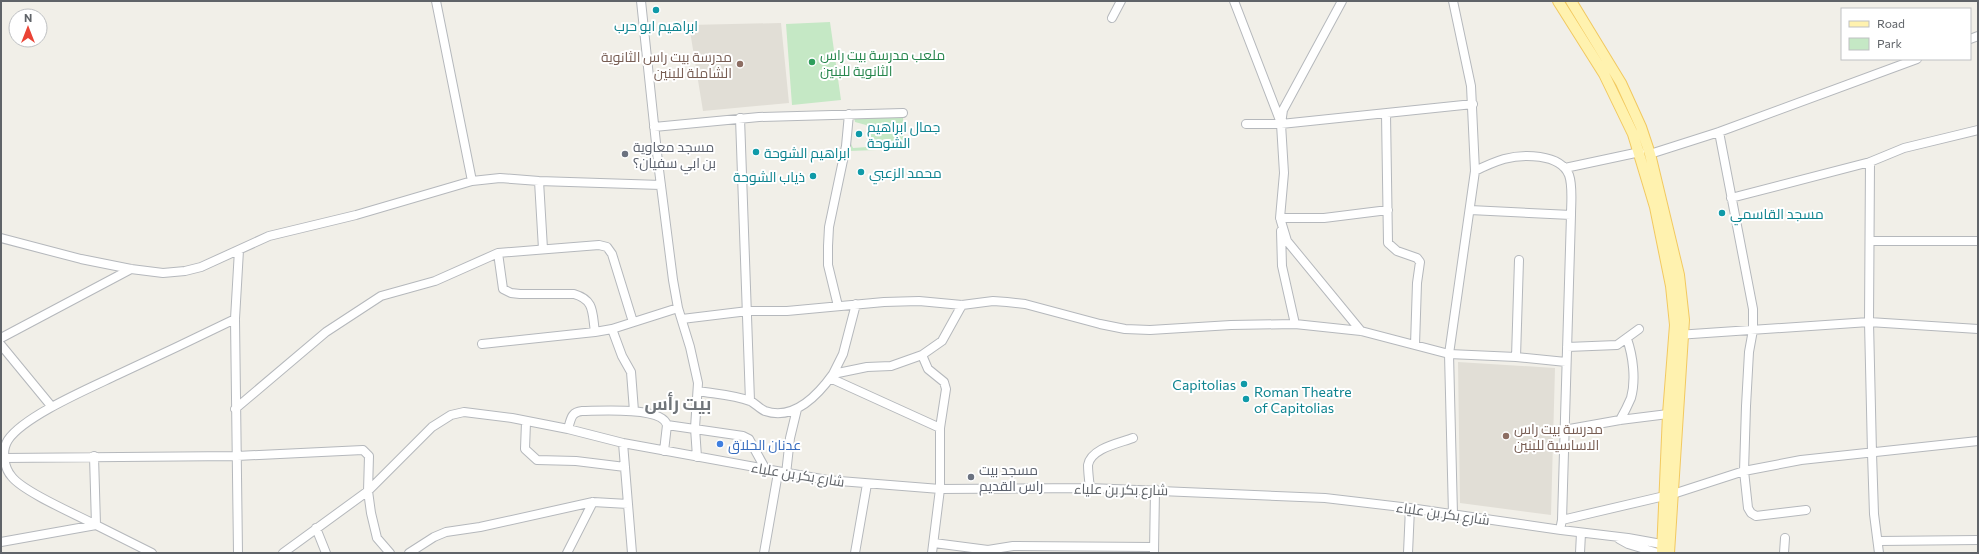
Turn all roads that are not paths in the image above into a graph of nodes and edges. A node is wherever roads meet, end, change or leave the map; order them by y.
1 (436, 1) edge
2 (641, 1) edge
3 (1122, 1) edge
4 (1234, 1) edge
5 (1342, 1) edge
6 (1453, 1) edge
7 (1558, 1) edge
8 (1570, 1) edge
9 (1112, 18) dead end
10 (1914, 60) edge
11 (1472, 104) junction
12 (903, 113) dead end
13 (849, 114) junction
14 (1386, 114) junction
15 (740, 118) junction
16 (1246, 124) dead end
17 (1281, 124) junction
18 (654, 127) junction
19 (1978, 130) edge
20 (1719, 132) junction
21 (1640, 152) junction
22 (1650, 154) junction
23 (1870, 162) junction
24 (1565, 168) junction
25 (1475, 171) junction
26 (472, 181) junction
27 (539, 181) junction
28 (661, 185) junction
29 (1731, 198) junction
30 (1388, 210) junction
31 (1470, 210) junction
32 (1571, 215) junction
33 (1281, 222) junction
34 (1, 238) edge
35 (1870, 241) junction
36 (1978, 241) edge
37 (543, 249) junction
38 (239, 250) junction
39 (498, 253) junction
40 (1519, 260) dead end
41 (131, 269) junction
42 (856, 304) junction
43 (962, 305) junction
44 (838, 306) junction
45 (678, 308) junction
46 (748, 311) junction
47 (235, 319) junction
48 (682, 319) junction
49 (633, 322) junction
50 (1869, 322) junction
51 (1295, 324) junction
52 (612, 329) junction
53 (1639, 329) dead end
54 (1978, 329) edge
55 (1753, 330) junction
56 (1361, 331) junction
57 (595, 332) junction
58 (1679, 335) junction
59 (1, 338) edge
60 (1627, 340) junction
61 (482, 344) dead end
62 (1, 345) edge
63 (1415, 345) junction
64 (1566, 346) junction
65 (1450, 354) junction
66 (922, 355) junction
67 (1516, 357) junction
68 (1566, 362) junction
69 (832, 376) junction
70 (698, 391) junction
71 (750, 402) junction
72 (52, 407) junction
73 (235, 409) junction
74 (797, 409) junction
75 (634, 411) junction
76 (1668, 414) junction
77 (1620, 420) junction
78 (526, 422) junction
79 (667, 425) junction
80 (695, 428) junction
81 (940, 428) junction
82 (568, 429) junction
83 (1564, 430) junction
84 (1133, 438) dead end
85 (1978, 442) edge
86 (623, 443) junction
87 (664, 451) junction
88 (1872, 453) junction
89 (94, 456) junction
90 (237, 456) junction
91 (697, 457) junction
92 (4, 458) junction
93 (625, 467) junction
94 (766, 470) junction
95 (1744, 471) junction
96 (782, 473) junction
97 (867, 484) junction
98 (1090, 488) junction
99 (940, 489) junction
100 (1155, 489) junction
101 (368, 491) junction
102 (1669, 495) junction
103 (593, 502) junction
104 (628, 504) junction
105 (1410, 508) junction
106 (1806, 510) dead end
107 (1453, 514) junction
108 (1562, 520) junction
109 (96, 525) junction
110 (316, 528) junction
111 (1561, 530) junction
112 (1581, 533) junction
113 (1785, 538) dead end
114 (1978, 540) edge
115 (1879, 541) junction
116 (1, 542) edge
117 (934, 543) junction
118 (1153, 550) edge
119 (1664, 550) edge
120 (988, 551) edge
121 (152, 553) edge
122 (238, 553) edge
123 (283, 553) edge
124 (326, 553) edge
125 (390, 553) edge
126 (409, 553) edge
127 (567, 553) edge
128 (632, 553) edge
129 (764, 553) edge
130 (855, 553) edge
131 (932, 553) edge
132 (1408, 553) edge
133 (1580, 553) edge
134 (1784, 553) edge
135 (1879, 553) edge

1 - 26 street
2 - 18 street
3 - 9 street
4 - 17 street
5 - 17 street
6 - 11 street
7 - 21 main road
8 - 22 main road
10 - 20 street
11 - 14 street
11 - 25 street
12 - 13 street
13 - 15 street
13 - 44 street
14 - 17 street
14 - 30 street
15 - 18 street
15 - 46 street
16 - 17 street
17 - 33 street
18 - 28 street
19 - 23 street
20 - 22 street
20 - 29 street
21 - 24 street
21 - 58 main road
22 - 58 main road
23 - 29 street
23 - 35 street
24 - 25 street
24 - 32 street
25 - 31 street
26 - 27 street
26 - 38 street
27 - 28 street
27 - 37 street
28 - 45 street
29 - 55 street
30 - 33 street
30 - 63 street
31 - 32 street
31 - 65 street
32 - 64 street
33 - 51 street
33 - 56 street
34 - 41 street
35 - 36 street
35 - 50 street
37 - 39 street
37 - 49 street
38 - 41 street
38 - 47 street
39 - 57 street
39 - 73 street
40 - 67 street
41 - 59 street
42 - 43 street
42 - 44 street
42 - 69 street
43 - 51 street
43 - 66 street
44 - 46 street
45 - 48 street
45 - 49 street
46 - 48 street
46 - 71 street
47 - 72 street
47 - 73 street
48 - 70 street
49 - 52 street
50 - 54 street
50 - 55 street
50 - 88 street
51 - 56 street
52 - 57 street
52 - 75 street
53 - 60 street
55 - 58 street
55 - 95 street
56 - 63 street
57 - 61 street
58 - 76 main road
58 - 102 main road
60 - 64 street
60 - 77 street
62 - 72 street
63 - 65 street
64 - 68 street
65 - 67 street
65 - 107 street
66 - 69 street
66 - 81 street
67 - 68 street
68 - 83 street
69 - 74 street
69 - 81 street
70 - 71 street
70 - 80 street
71 - 74 street
72 - 92 street
73 - 90 street
74 - 96 street
75 - 79 street
75 - 82 street
76 - 77 street
76 - 102 main road
77 - 83 street
78 - 82 street, شارع بكر بن علياء
78 - 93 street
78 - 101 street, شارع بكر بن علياء
79 - 80 street
79 - 87 street
80 - 91 street
80 - 94 street
81 - 99 street
82 - 86 street, شارع بكر بن علياء
83 - 108 street
84 - 98 street
85 - 88 street
86 - 87 street, شارع بكر بن علياء
86 - 93 street
87 - 91 street, شارع بكر بن علياء
88 - 95 street
88 - 115 street
89 - 90 street
89 - 92 street
89 - 109 street
90 - 101 street
90 - 122 street
91 - 94 street, شارع بكر بن علياء
92 - 109 street
93 - 104 street
94 - 96 street, شارع بكر بن علياء
95 - 102 street
95 - 106 street
96 - 97 street, شارع بكر بن علياء
96 - 129 street
97 - 99 street, شارع بكر بن علياء
97 - 130 street
98 - 99 street, شارع بكر بن علياء
98 - 100 street, شارع بكر بن علياء
99 - 117 street
100 - 105 street, شارع بكر بن علياء
100 - 118 street
101 - 110 street, شارع بكر بن علياء
101 - 125 street
102 - 108 street
102 - 119 main road
103 - 104 street
103 - 126 street
103 - 127 street
104 - 128 street
105 - 107 street, شارع بكر بن علياء
105 - 132 street
107 - 111 street, شارع بكر بن علياء
108 - 111 street
109 - 116 street
109 - 121 street
110 - 123 street, شارع بكر بن علياء
110 - 124 street
111 - 112 street, شارع بكر بن علياء
112 - 119 street, شارع بكر بن علياء
112 - 133 street
113 - 134 street
114 - 115 street
115 - 135 street
117 - 120 street
117 - 131 street
118 - 120 street

